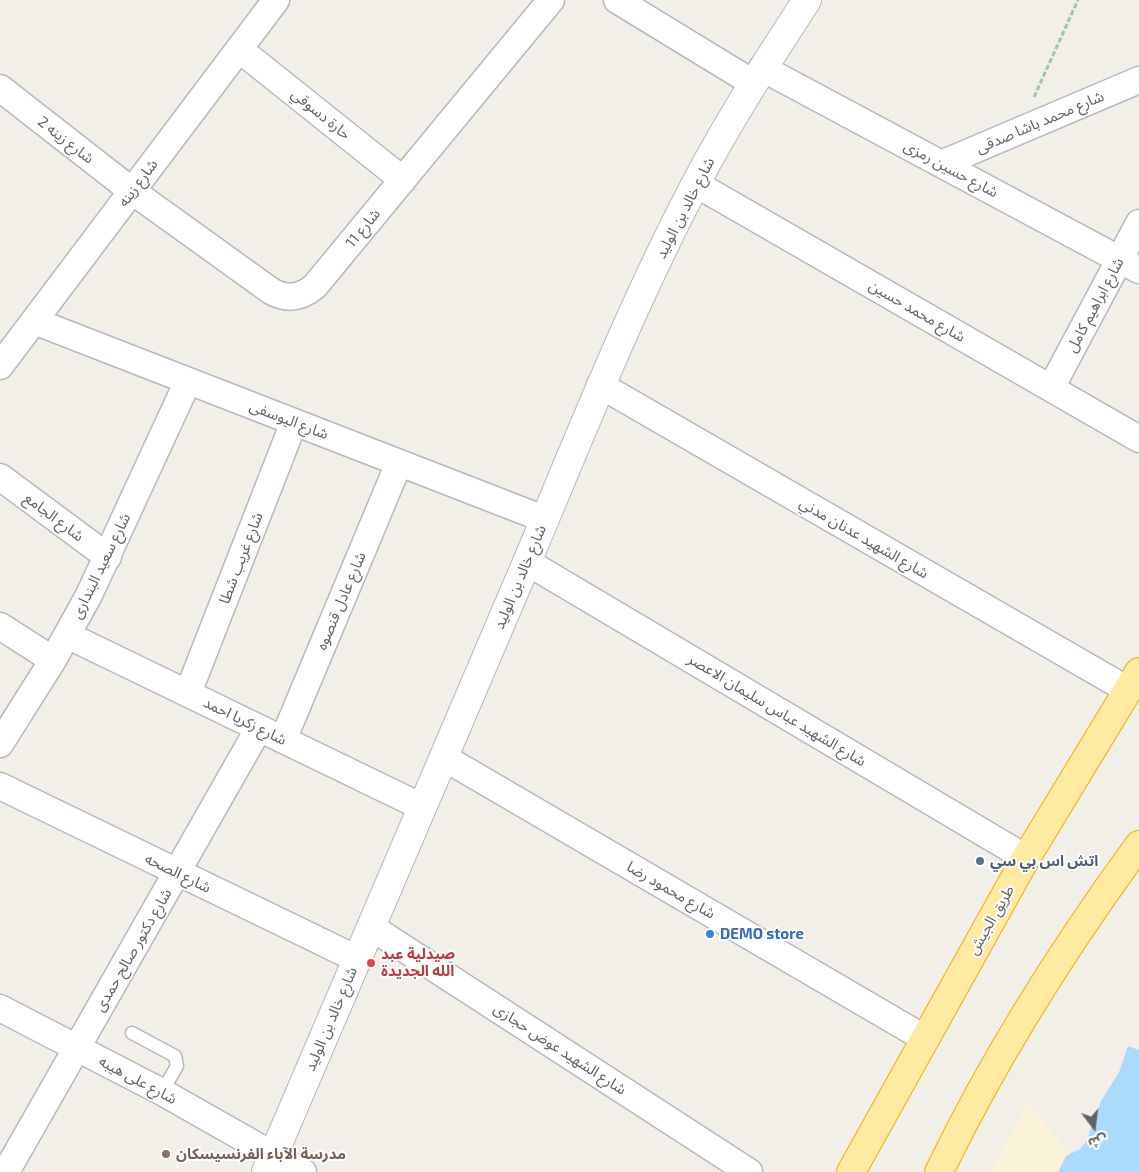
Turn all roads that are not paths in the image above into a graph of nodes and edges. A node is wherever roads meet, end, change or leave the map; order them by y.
1 (276, 0) edge
2 (550, 0) edge
3 (807, 0) edge
4 (624, 2) edge
5 (239, 49) junction
6 (758, 75) junction
7 (1139, 80) edge
8 (0, 88) edge
9 (941, 164) junction
10 (403, 180) junction
11 (696, 184) junction
12 (132, 191) junction
13 (1139, 222) edge
14 (1129, 265) edge
15 (34, 321) junction
16 (8, 339) edge
17 (0, 366) edge
18 (188, 381) junction
19 (600, 385) junction
20 (1051, 388) junction
21 (294, 422) junction
22 (1139, 439) edge
23 (399, 463) junction
24 (0, 477) edge
25 (544, 520) junction
26 (108, 557) junction
27 (527, 562) junction
28 (0, 626) edge
29 (67, 635) junction
30 (53, 660) junction
31 (1133, 681) edge
32 (188, 693) junction
33 (259, 728) junction
34 (283, 740) junction
35 (0, 744) edge
36 (443, 757) junction
37 (0, 786) edge
38 (422, 808) junction
39 (1139, 845) edge
40 (1026, 858) junction
41 (178, 872) junction
42 (370, 927) junction
43 (357, 959) junction
44 (0, 1008) edge
45 (132, 1032) dead end
46 (924, 1038) junction
47 (77, 1048) junction
48 (162, 1092) junction
49 (269, 1164) edge
50 (6, 1172) edge
51 (303, 1172) edge
52 (749, 1172) edge
53 (851, 1172) edge
54 (939, 1172) edge

1 - 5 street, شارع زينه
2 - 10 street, شارع 11
3 - 6 street, شارع خالد بن الوليد
4 - 6 street, شارع حسين رمزى
5 - 10 street, حارة دسوقي
5 - 12 street, شارع زينه
6 - 9 street, شارع حسين رمزى
6 - 11 street, شارع خالد بن الوليد
7 - 9 street, شارع محمد باشا صدقى
8 - 12 street, شارع زينه 2
9 - 14 street, شارع حسين رمزى
10 - 12 street, شارع 11
11 - 19 street, شارع خالد بن الوليد
11 - 20 street, شارع محمد حسين
12 - 15 street, شارع زينه
13 - 14 street, شارع ابراهيم كامل
14 - 20 street, شارع ابراهيم كامل
15 - 16 street, شارع زينه
15 - 18 street, شارع اليوسفى
16 - 17 street, شارع زينه
18 - 21 street, شارع اليوسفى
18 - 26 street, شارع سعيد البندارى
19 - 25 street, شارع خالد بن الوليد
19 - 31 street, شارع الشهيد عدنان مدني
20 - 22 street, شارع محمد حسين
21 - 23 street, شارع اليوسفى
21 - 32 street, شارع غريب شطا
23 - 25 street, شارع اليوسفى
23 - 34 street, شارع عادل قنصوه
24 - 26 street, شارع الجامع
25 - 27 street, شارع خالد بن الوليد
26 - 29 street, شارع سعيد البندارى
27 - 36 street, شارع خالد بن الوليد
27 - 40 street, شارع الشهيد عباس سليمان الاعصر
28 - 30 street
29 - 30 street, شارع سعيد البندارى
29 - 32 street, شارع زكريا احمد
30 - 35 street, شارع سعيد البندارى
31 - 40 highway, طريق الجيش
32 - 33 street, شارع زكريا احمد
33 - 34 street, شارع زكريا احمد
33 - 41 street, شارع دكتور صالح حمدى
34 - 38 street, شارع زكريا احمد
36 - 38 street, شارع خالد بن الوليد
36 - 46 street, شارع محمود رضا
37 - 41 street, شارع الصحه
38 - 42 street, شارع خالد بن الوليد
39 - 54 highway
40 - 46 highway, طريق الجيش
41 - 43 street, شارع الصحه
41 - 47 street, شارع دكتور صالح حمدى
42 - 43 street, شارع خالد بن الوليد
42 - 52 street, شارع الشهيد عوض حجازى
43 - 49 street, شارع خالد بن الوليد
44 - 47 street, شارع على هيبه
45 - 48 lane
46 - 53 highway, طريق الجيش
47 - 48 street, شارع على هيبه
47 - 50 street, شارع دكتور صالح حمدى
48 - 49 street, شارع على هيبه
49 - 51 street, شارع على هيبه

